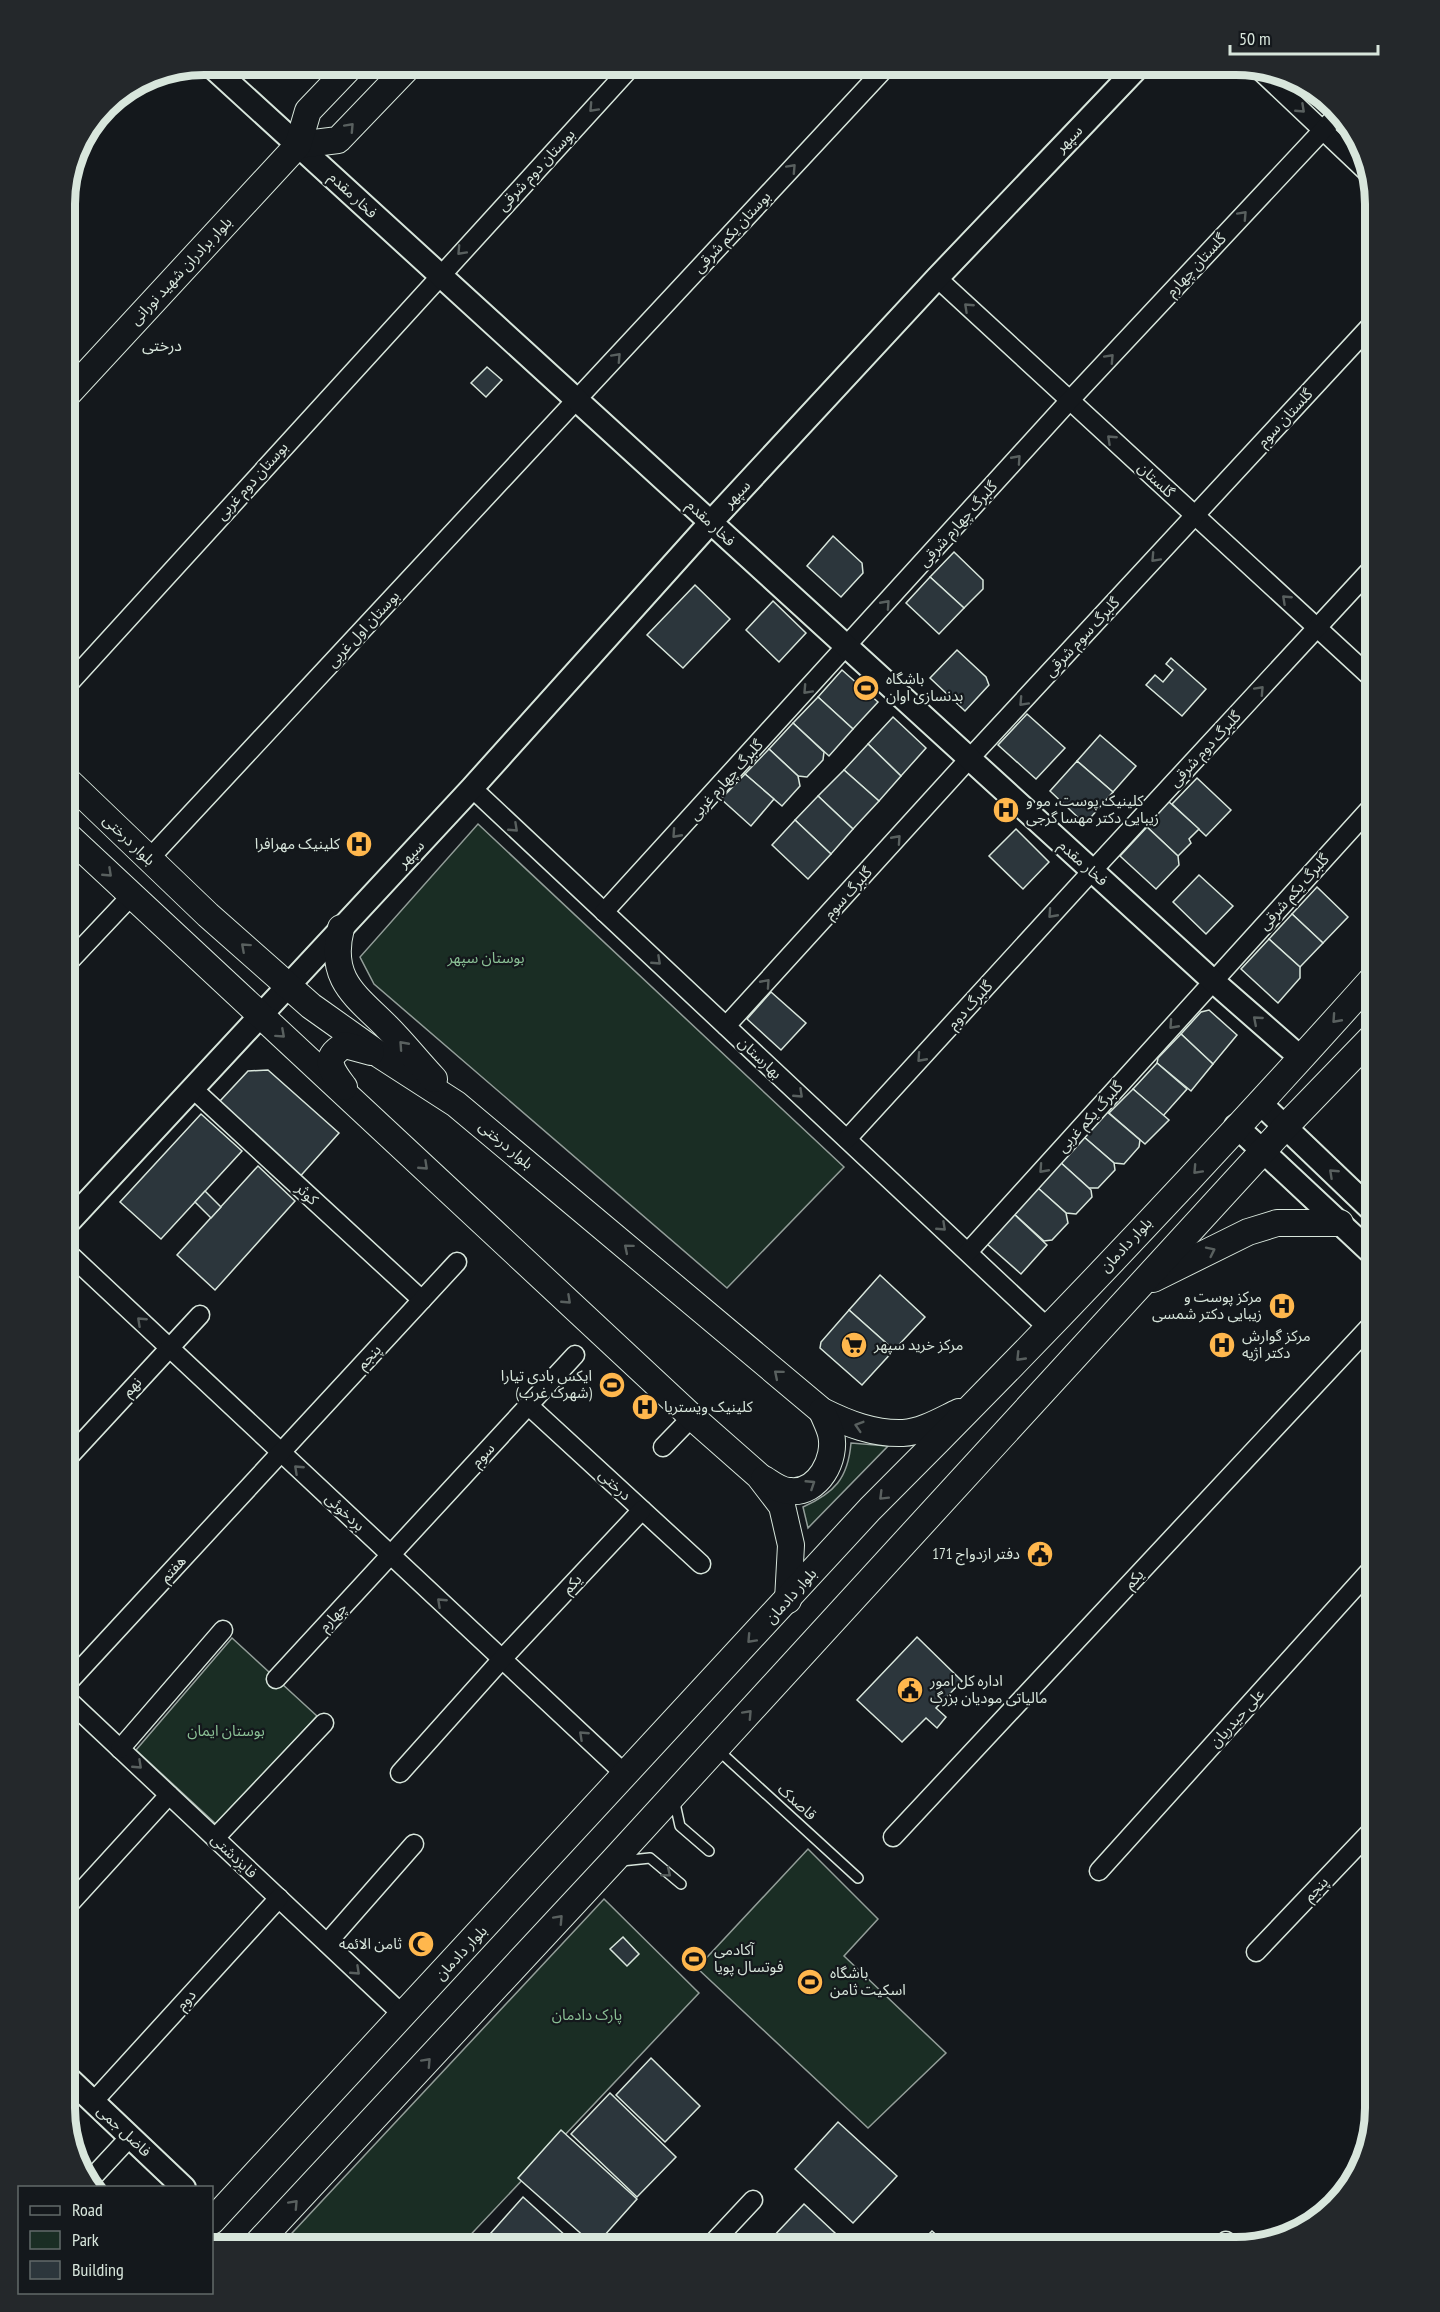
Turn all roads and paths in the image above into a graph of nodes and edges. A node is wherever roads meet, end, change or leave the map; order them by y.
1 (222, 75) edge
2 (342, 75) edge
3 (400, 75) edge
4 (624, 75) edge
5 (879, 75) edge
6 (1130, 75) edge
7 (1269, 80) edge
8 (1333, 119) edge
9 (1323, 130) junction
10 (298, 145) junction
11 (1358, 164) edge
12 (440, 275) junction
13 (937, 278) junction
14 (1365, 333) edge
15 (75, 386) edge
16 (578, 400) junction
17 (1070, 400) junction
18 (1195, 516) junction
19 (711, 522) junction
20 (1365, 577) edge
21 (1318, 628) junction
22 (847, 647) junction
23 (1365, 671) edge
24 (75, 677) edge
25 (969, 759) junction
26 (75, 788) edge
27 (472, 788) junction
28 (1365, 815) edge
29 (75, 842) edge
30 (149, 859) junction
31 (1092, 871) junction
32 (132, 895) junction
33 (604, 912) junction
34 (208, 915) junction
35 (341, 928) junction
36 (183, 942) junction
37 (75, 955) edge
38 (1213, 981) junction
39 (288, 987) junction
40 (1365, 988) edge
41 (260, 1016) junction
42 (726, 1026) junction
43 (1365, 1045) edge
44 (380, 1055) junction
45 (1301, 1058) junction
46 (192, 1088) junction
47 (354, 1101) junction
48 (1260, 1102) junction
49 (456, 1104) junction
50 (1236, 1126) junction
51 (1285, 1127) junction
52 (848, 1139) junction
53 (1264, 1151) junction
54 (1365, 1203) edge
55 (75, 1215) edge
56 (1340, 1222) junction
57 (1365, 1246) edge
58 (968, 1252) junction
59 (75, 1259) edge
60 (457, 1262) dead end
61 (1140, 1286) junction
62 (422, 1300) junction
63 (200, 1315) dead end
64 (1048, 1328) junction
65 (1365, 1333) edge
66 (169, 1347) junction
67 (575, 1355) dead end
68 (974, 1405) junction
69 (529, 1406) junction
70 (822, 1412) junction
71 (692, 1417) junction
72 (663, 1447) dead end
73 (75, 1450) edge
74 (281, 1452) junction
75 (759, 1476) junction
76 (642, 1510) junction
77 (391, 1555) junction
78 (701, 1564) dead end
79 (1365, 1577) edge
80 (788, 1600) junction
81 (224, 1630) dead end
82 (502, 1659) junction
83 (75, 1674) edge
84 (276, 1678) dead end
85 (75, 1707) edge
86 (324, 1723) dead end
87 (120, 1749) junction
88 (716, 1749) junction
89 (400, 1773) dead end
90 (626, 1775) junction
91 (169, 1795) junction
92 (673, 1796) junction
93 (215, 1838) junction
94 (893, 1838) dead end
95 (1365, 1838) edge
96 (414, 1844) dead end
97 (709, 1851) dead end
98 (613, 1861) junction
99 (1099, 1871) dead end
100 (858, 1878) dead end
101 (681, 1884) dead end
102 (75, 1897) edge
103 (279, 1898) junction
104 (327, 1943) junction
105 (1256, 1952) dead end
106 (403, 2015) junction
107 (75, 2085) edge
108 (93, 2102) junction
109 (130, 2137) junction
110 (94, 2175) edge
111 (183, 2186) edge
112 (753, 2200) dead end
113 (213, 2217) edge
114 (263, 2237) edge
115 (718, 2237) edge

1 - 10 street, فخار مقدم
2 - 10 main road, بلوار برادران شهید نورانی
10 -> 3 main road
4 -> 12 street, بوستان دوم شرقی
16 -> 5 street, بوستان یکم شرقی
6 - 13 street, سپهر
7 -> 9 street
8 - 9 street, گلستان چهارم
9 - 11 street
17 -> 9 street, گلستان چهارم
10 - 12 street, فخار مقدم
10 - 15 main road, بلوار برادران شهید نورانی
12 - 16 street, فخار مقدم
12 - 24 street, بوستان دوم غربی
17 -> 13 street, گلستان
13 - 19 street, سپهر
14 - 18 street, گلستان سوم
16 - 19 street, فخار مقدم
16 - 30 street, بوستان اول غربی
18 -> 17 street, گلستان
22 -> 17 street, گلبرگ چهارم شرقی
21 -> 18 street, گلستان
18 -> 25 street, گلبرگ سوم شرقی
19 - 22 street, فخار مقدم
19 - 27 street, سپهر
20 - 21 street, گلبرگ دوم شرقی
21 - 23 street, گلستان
31 -> 21 street, گلبرگ دوم شرقی
22 - 25 street, فخار مقدم
22 -> 33 street, گلبرگ چهارم غربی
25 - 31 street, فخار مقدم
42 -> 25 street, گلبرگ سوم
26 - 30 main road, بلوار درختی
27 -> 33 street, بهارستان
27 - 35 street, سپهر
28 - 38 street, گلبرگ یکم شرقی
29 -> 32 main road
30 - 34 main road, بلوار درختی
31 - 38 street, فخار مقدم
31 -> 52 street, گلبرگ دوم
32 - 36 main road
32 - 37 street
33 -> 42 street, بهارستان
34 - 36 main road
39 -> 34 main road, بلوار درختی
35 - 39 street, سپهر
49 -> 35 main road
36 - 41 main road
45 -> 38 street, فخار مقدم
38 -> 58 street, گلبرگ یکم غربی
39 - 41 street
39 - 44 main road, بلوار درختی
40 -> 45 main road, بلوار دادمان
41 - 46 street
41 -> 47 main road
42 -> 52 street, بهارستان
43 - 51 main road
44 - 47 main road
44 - 49 main road, بلوار درختی
45 - 48 main road, بلوار دادمان
46 - 55 street
46 - 62 street, کوثر
47 -> 71 main road
48 - 50 main road, بلوار دادمان
48 - 51 street
70 -> 49 main road, بلوار درختی
50 - 53 street
50 -> 64 main road, بلوار دادمان
51 - 53 main road
54 -> 51 street
52 -> 58 street, بهارستان
53 - 56 street
53 - 61 main road
56 - 57 street
61 -> 56 main road
58 - 64 street, بهارستان
66 -> 59 street, بردخوئی
60 - 62 street, پنجم
88 -> 61 main road
62 - 74 street, پنجم
63 - 66 street, نهم
64 -> 68 main road, بلوار دادمان
65 - 94 street, یکم
66 - 73 street, نهم
66 - 74 street, بردخوئی
67 - 69 street, سوم
68 -> 70 main road, بلوار درختی
68 -> 80 main road, بلوار دادمان
69 - 76 street, درختی
69 - 77 street, سوم
75 -> 70 main road
71 - 72 street
71 - 75 main road
77 -> 74 street, بردخوئی
74 - 83 street, هفتم
75 - 80 main road
76 - 78 street, درختی
76 - 82 street, یکم
82 -> 77 street, بردخوئی
77 - 84 street, چهارم
79 - 99 street, علی حیدریان
80 -> 90 main road, بلوار دادمان
81 - 87 street
82 - 89 street
90 -> 82 street, بردخوئی
85 - 87 street, فایزدشتی
86 - 93 street
87 -> 91 street, فایزدشتی
88 - 92 main road
88 - 100 lane, قاصدک
90 - 106 main road, بلوار دادمان
91 - 93 street, فایزدشتی
91 - 102 street
92 - 97 lane
92 - 98 main road
93 - 103 street, فایزدشتی
95 - 105 street, پنجم
96 - 104 street
98 -> 101 lane
114 -> 98 main road
103 - 104 street, فایزدشتی
103 - 108 street, دوم
104 -> 106 street, فایزدشتی
106 - 113 main road, بلوار دادمان
107 - 108 street, فاضل جمی
108 - 109 street, فاضل جمی
109 - 110 street
109 - 111 street, فاضل جمی
112 - 115 street

